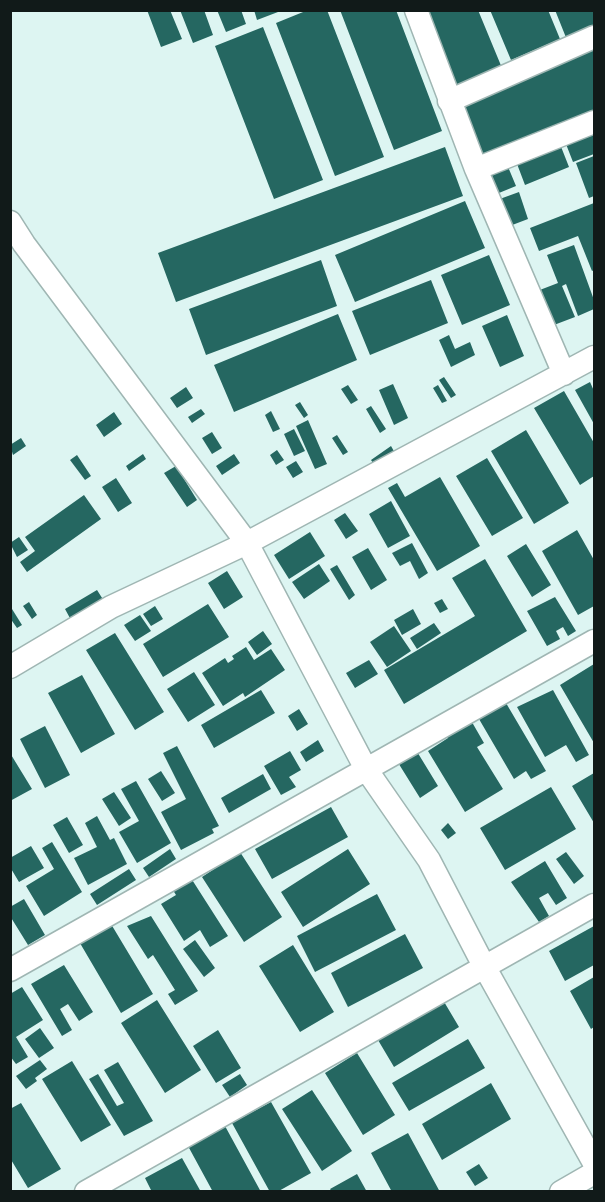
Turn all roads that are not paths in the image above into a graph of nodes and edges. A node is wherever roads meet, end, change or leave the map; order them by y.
1 (416, 10) edge
2 (594, 37) edge
3 (449, 101) junction
4 (594, 122) edge
5 (476, 169) junction
6 (10, 222) edge
7 (594, 357) edge
8 (564, 374) junction
9 (247, 543) junction
10 (594, 640) edge
11 (10, 667) edge
12 (366, 769) junction
13 (594, 905) edge
14 (484, 966) junction
15 (10, 970) edge
16 (594, 1163) edge
17 (594, 1173) edge
18 (86, 1191) edge
19 (561, 1191) edge

1 - 3 street
2 - 3 street
3 - 5 street
4 - 5 street
5 - 8 street
6 - 9 street
7 - 8 street
8 - 9 street
9 - 11 street
9 - 12 street
10 - 12 street
12 - 14 street
12 - 15 street
13 - 14 street
14 - 16 street
14 - 18 street
17 - 19 street

